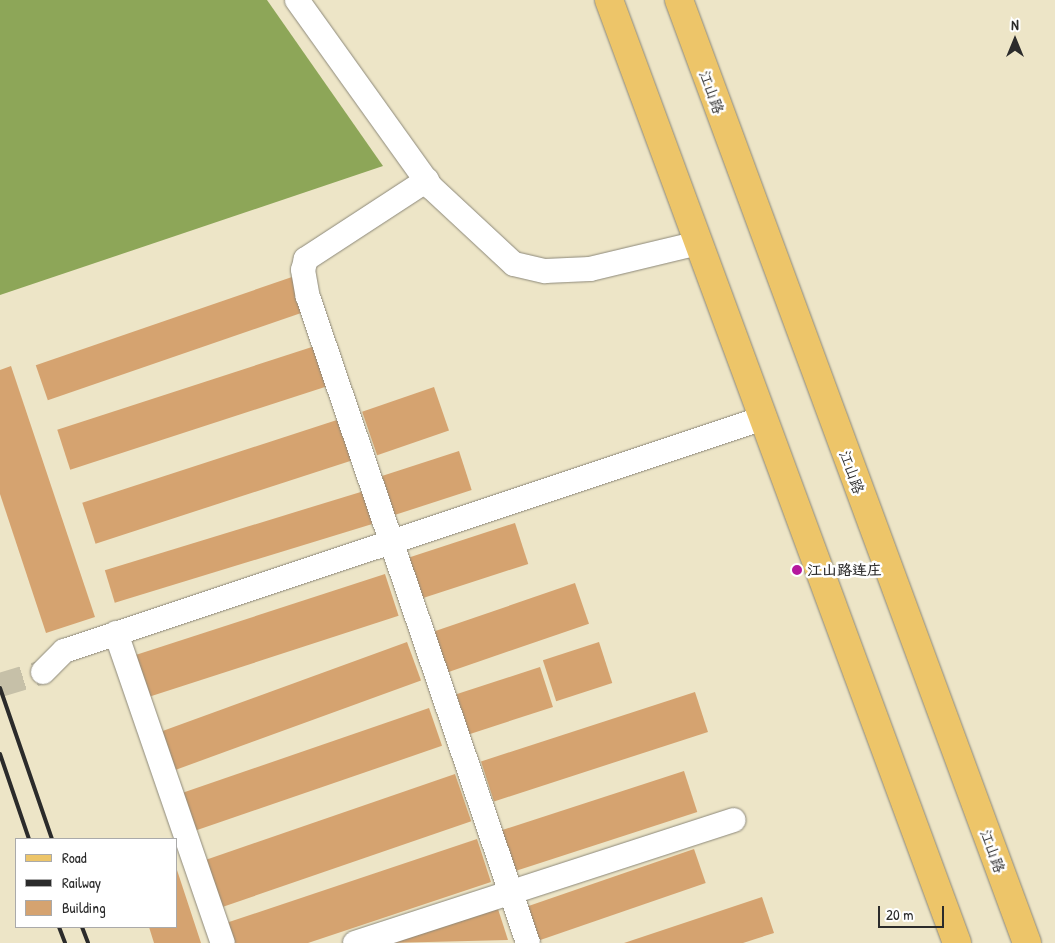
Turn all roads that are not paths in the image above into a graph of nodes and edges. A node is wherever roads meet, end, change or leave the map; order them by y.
1 (296, 0) edge
2 (608, 0) edge
3 (679, 0) edge
4 (427, 180) junction
5 (698, 243) junction
6 (763, 418) junction
7 (394, 540) junction
8 (116, 633) junction
9 (42, 672) tunnel mouth
10 (733, 820) dead end
11 (512, 892) junction
12 (223, 943) edge
13 (355, 943) edge
14 (528, 943) edge
15 (956, 943) edge
16 (1027, 943) edge

1 - 4 street
2 - 5 main road
3 - 16 main road, 江山路
4 - 5 street
4 - 7 street
5 - 6 main road
6 - 7 street
6 - 15 main road
7 - 8 street
7 - 11 street
8 - 9 street
8 - 12 street
10 - 11 street
11 - 13 street
11 - 14 street

